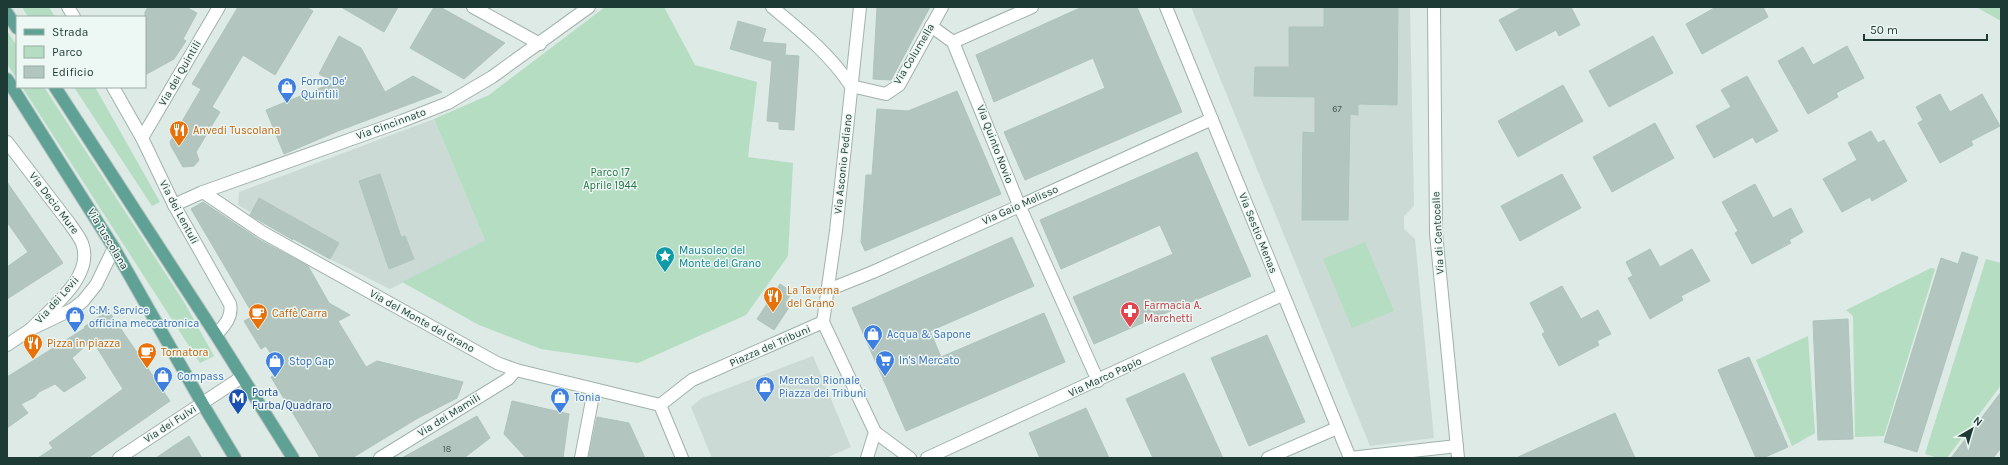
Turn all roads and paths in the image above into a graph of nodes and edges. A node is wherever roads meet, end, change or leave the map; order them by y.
1 (68, 7) edge
2 (219, 7) edge
3 (473, 7) edge
4 (589, 7) edge
5 (772, 7) edge
6 (860, 7) edge
7 (942, 7) edge
8 (1032, 7) edge
9 (1166, 7) edge
10 (1434, 7) edge
11 (7, 13) edge
12 (73, 16) edge
13 (16, 26) edge
14 (931, 26) junction
15 (953, 42) junction
16 (540, 44) junction
17 (7, 79) edge
18 (851, 86) junction
19 (56, 88) edge
20 (114, 88) edge
21 (1212, 119) junction
22 (142, 138) junction
23 (7, 142) edge
24 (203, 192) junction
25 (174, 205) junction
26 (1019, 205) junction
27 (114, 248) junction
28 (82, 271) joint
29 (828, 290) junction
30 (1282, 295) junction
31 (823, 322) junction
32 (31, 329) junction
33 (216, 335) junction
34 (7, 345) edge
35 (516, 370) junction
36 (242, 377) junction
37 (1098, 380) junction
38 (594, 390) junction
39 (202, 403) junction
40 (660, 405) junction
41 (1337, 428) junction
42 (876, 432) junction
43 (1457, 446) junction
44 (119, 458) edge
45 (235, 458) edge
46 (293, 458) edge
47 (380, 458) edge
48 (581, 458) edge
49 (682, 458) edge
50 (867, 458) edge
51 (910, 458) edge
52 (927, 458) edge
53 (1268, 458) edge
54 (1350, 458) edge
55 (1458, 458) edge

1 - 12 street
2 - 22 street, Via dei Quintili
3 - 16 street
4 - 16 street, Via Cincinnato
5 - 18 street
6 - 18 street, Via Asconio Pediano
7 - 14 street, Via Columella
8 - 15 street
9 - 21 street, Via Sestio Menas
10 - 43 street, Via di Centocelle
11 - 13 main road
14 - 15 street
14 - 18 street, Via Columella
15 - 26 street, Via Quinto Novio
16 - 24 street, Via Cincinnato
17 - 27 main road, Via Tuscolana
18 - 29 street, Via Asconio Pediano
19 - 33 main road
20 - 22 street, Via dei Lentuli
21 - 26 street, Via Gaio Melisso
21 - 30 street, Via Sestio Menas
22 - 25 street, Via dei Lentuli
23 - 28 street, Via Decio Mure
24 - 25 street, Via Cincinnato
24 - 35 street, Via del Monte del Grano
25 - 33 street, Via dei Lentuli
26 - 29 street, Via Gaio Melisso
26 - 37 street, Via Quinto Novio
27 - 32 street, Via dei Levii
27 - 39 main road, Via Tuscolana
28 - 32 street, Via dei Levii
29 - 31 street, Via Asconio Pediano
30 - 37 street, Via Marco Papio
30 - 41 street, Via Sestio Menas
31 - 40 street, Piazza dei Tribuni
31 - 42 street, Piazza dei Tribuni
32 - 34 street, Via dei Levii
33 - 36 main road
35 - 38 street, Via del Monte del Grano
35 - 47 street, Via dei Mamili
36 - 39 street
36 - 46 main road
37 - 52 street, Via Marco Papio
38 - 40 street, Via del Monte del Grano
38 - 48 street
39 - 44 street, Via dei Fulvi
39 - 45 main road, Via Tuscolana
40 - 49 street
41 - 53 street
41 - 54 street, Via Sestio Menas
42 - 50 street
42 - 51 street
43 - 54 street
43 - 55 street, Via di Centocelle

